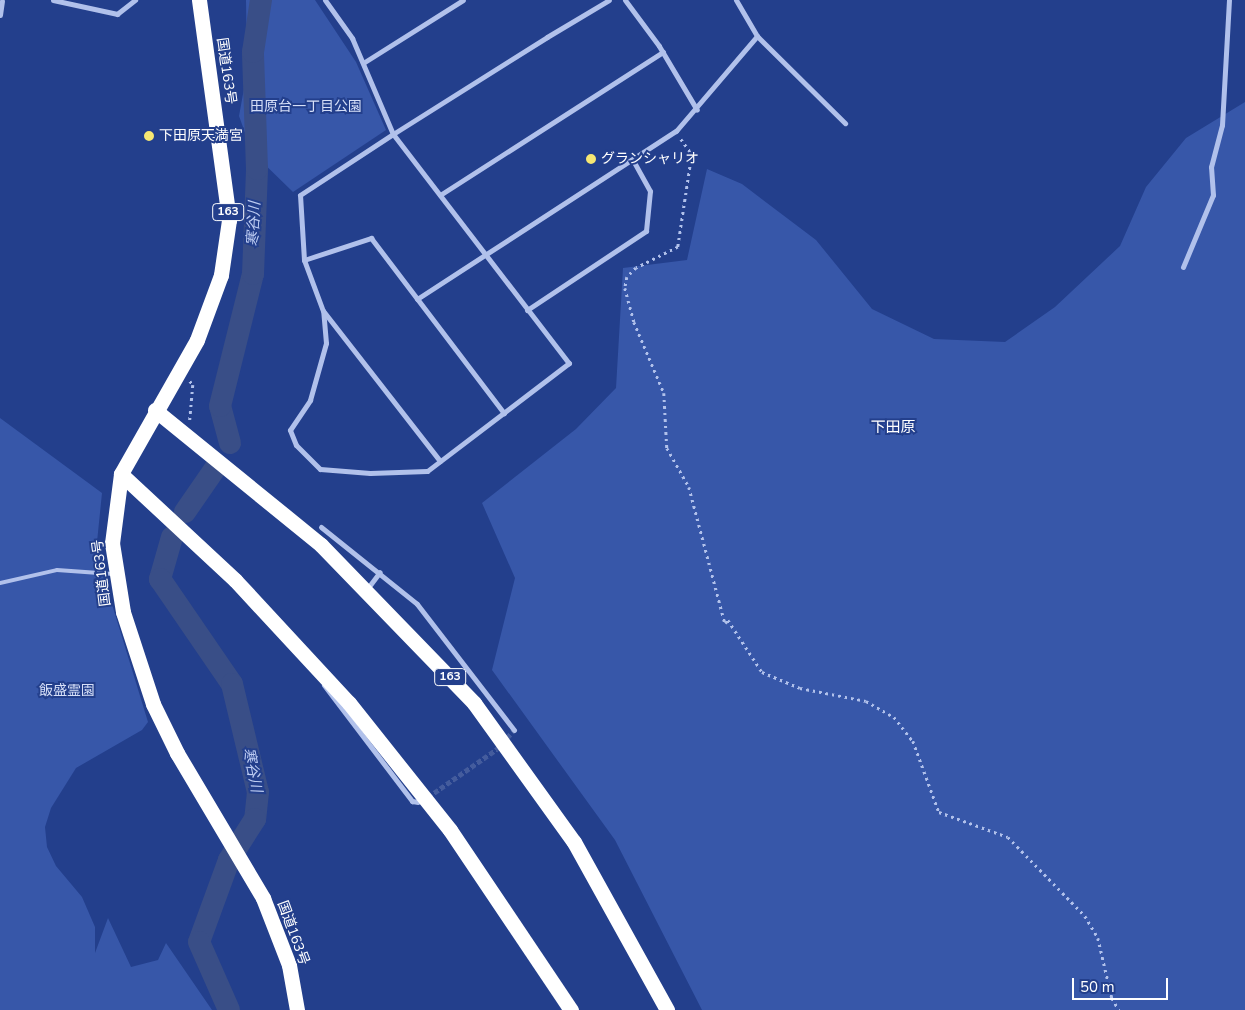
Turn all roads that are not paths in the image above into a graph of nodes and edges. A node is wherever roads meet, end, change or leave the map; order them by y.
1 (53, 0) edge
2 (135, 0) edge
3 (199, 0) edge
4 (325, 0) edge
5 (463, 0) edge
6 (610, 0) edge
7 (625, 0) edge
8 (736, 0) edge
9 (1229, 0) edge
10 (3, 1) edge
11 (0, 15) edge
12 (756, 36) junction
13 (663, 52) junction
14 (364, 63) junction
15 (697, 110) junction
16 (845, 123) dead end
17 (393, 134) junction
18 (633, 160) junction
19 (440, 195) junction
20 (484, 255) junction
21 (304, 260) junction
22 (1183, 267) dead end
23 (417, 298) junction
24 (527, 310) junction
25 (323, 311) junction
26 (155, 410) junction
27 (504, 413) junction
28 (440, 461) junction
29 (121, 474) junction
30 (321, 527) dead end
31 (380, 572) junction
32 (116, 574) junction
33 (0, 583) edge
34 (368, 589) junction
35 (295, 641) junction
36 (514, 730) dead end
37 (418, 802) dead end
38 (297, 1010) edge
39 (571, 1010) edge
40 (667, 1010) edge

1 - 2 street
3 - 26 highway, 国道163号 / 163
4 - 14 street
5 - 14 street
6 - 17 street
7 - 13 street
8 - 12 street
9 - 22 street
10 - 11 street
12 - 15 street
12 - 16 street
13 - 15 street
13 - 19 street
14 - 17 street
15 - 18 street
17 - 19 street
17 - 21 street
18 - 20 street
18 - 24 street
19 - 20 street
20 - 23 street
20 - 24 street
21 - 23 street
21 - 25 street
23 - 27 street
24 - 27 street
25 - 28 street
25 - 28 street
26 - 29 highway, 国道163号 / 163
26 - 34 highway, 163
27 - 28 street
29 - 32 highway, 国道163号 / 163
29 - 35 highway
30 - 31 street
31 - 34 street
31 - 36 street
32 - 33 lane
32 - 38 highway, 国道163号 / 163
34 - 40 highway, 163
35 - 37 street
35 - 39 highway

